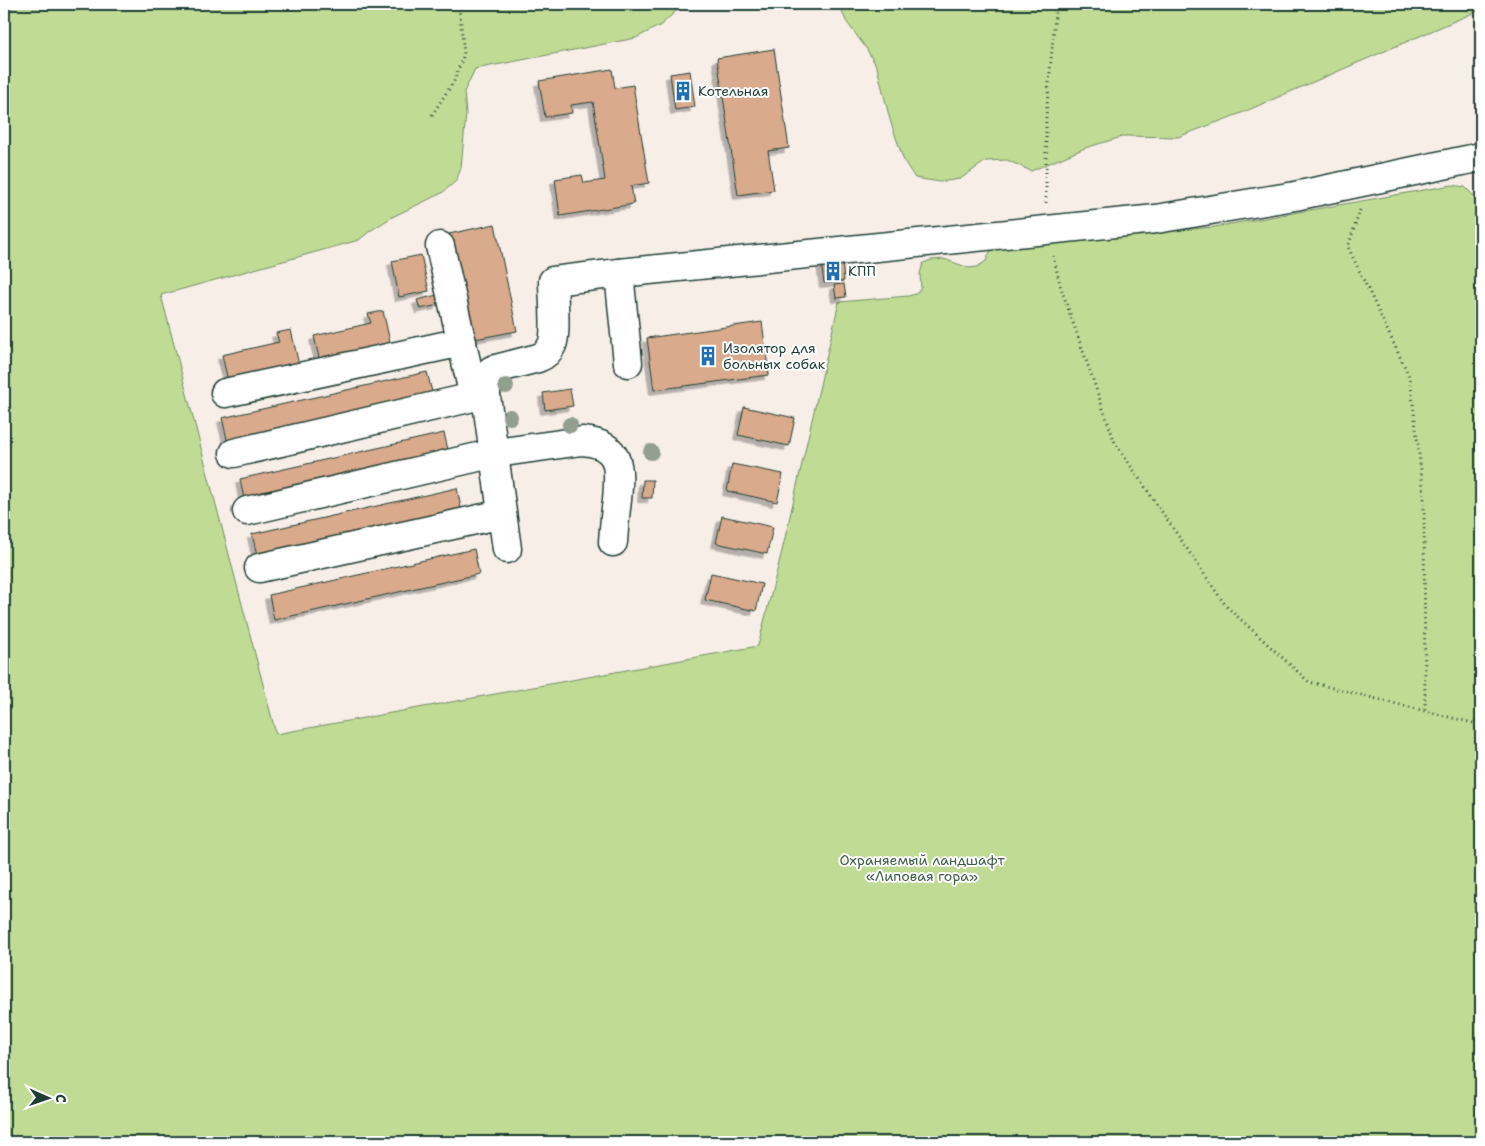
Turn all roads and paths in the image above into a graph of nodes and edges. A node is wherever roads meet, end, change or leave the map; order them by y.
1 (458, 4) edge
2 (1056, 4) edge
3 (432, 116) dead end
4 (1481, 157) edge
5 (1370, 181) junction
6 (1046, 230) junction
7 (440, 246) dead end
8 (619, 273) junction
9 (462, 342) junction
10 (628, 363) dead end
11 (225, 393) dead end
12 (480, 395) junction
13 (234, 453) dead end
14 (495, 453) junction
15 (247, 511) dead end
16 (502, 514) junction
17 (612, 542) dead end
18 (507, 549) dead end
19 (259, 568) dead end
20 (1425, 710) junction
21 (1481, 724) edge

1 - 3 path
2 - 6 path
4 - 5 street
5 - 6 street
5 - 20 path
6 - 8 street
6 - 20 path
7 - 9 street
8 - 10 street
8 - 12 street
9 - 11 street
9 - 12 street
12 - 13 street
12 - 14 street
14 - 15 street
14 - 16 street
14 - 17 street
16 - 18 street
16 - 19 street
20 - 21 path

